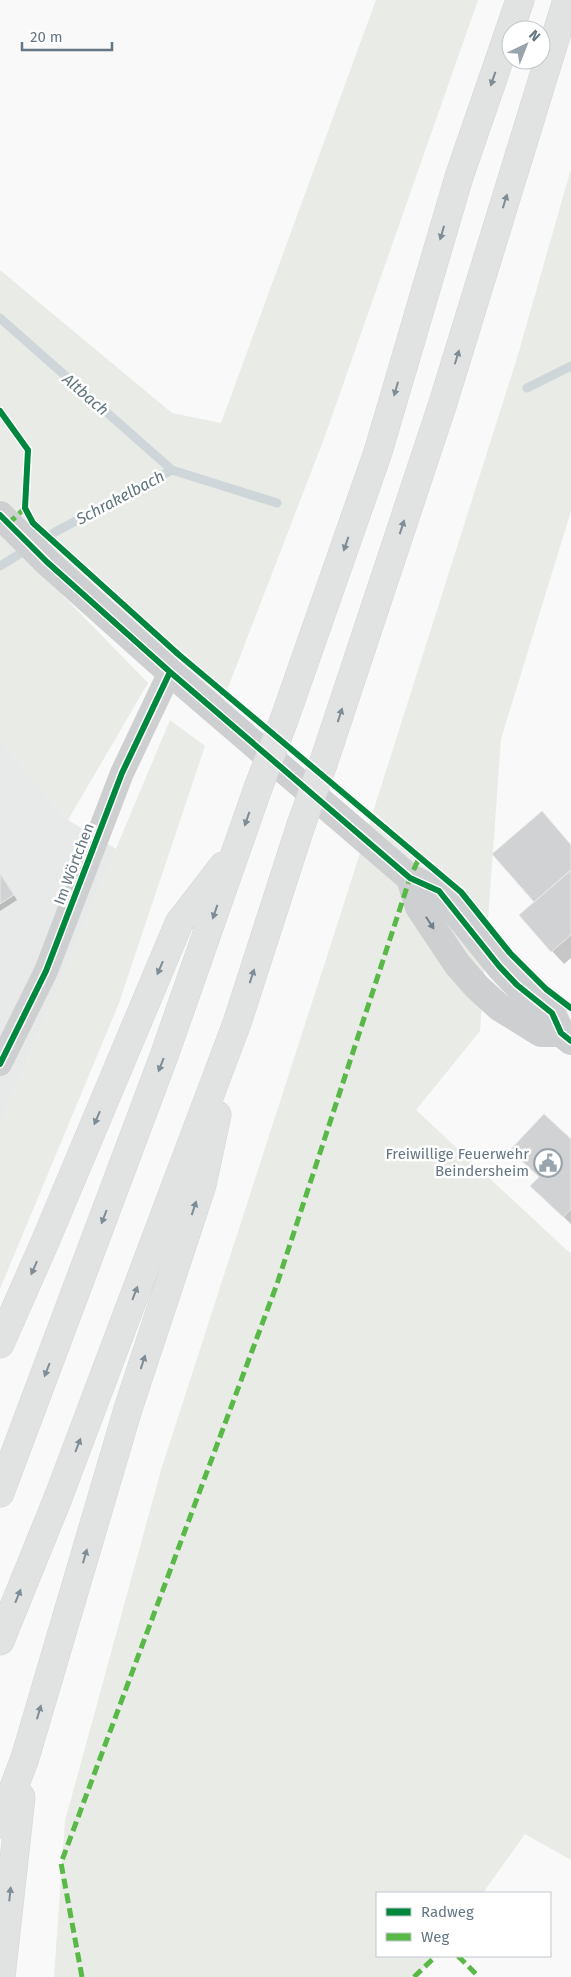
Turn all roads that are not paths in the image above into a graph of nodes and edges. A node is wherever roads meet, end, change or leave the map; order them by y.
1 (520, 0) edge
2 (567, 0) edge
3 (0, 515) edge
4 (170, 672) junction
5 (237, 850) junction
6 (237, 1023) junction
7 (566, 1037) edge
8 (0, 1064) edge
9 (0, 1344) edge
10 (0, 1493) edge
11 (0, 1641) edge
12 (26, 1758) junction
13 (0, 1824) edge
14 (1, 1977) edge

1 -> 5 highway, bridge
6 -> 2 highway, bridge
3 - 4 street
4 - 7 street
4 - 8 street, Im Wörtchen
5 -> 9 highway
5 -> 10 highway
11 -> 6 highway
12 -> 6 highway
12 - 13 highway
14 -> 12 highway

